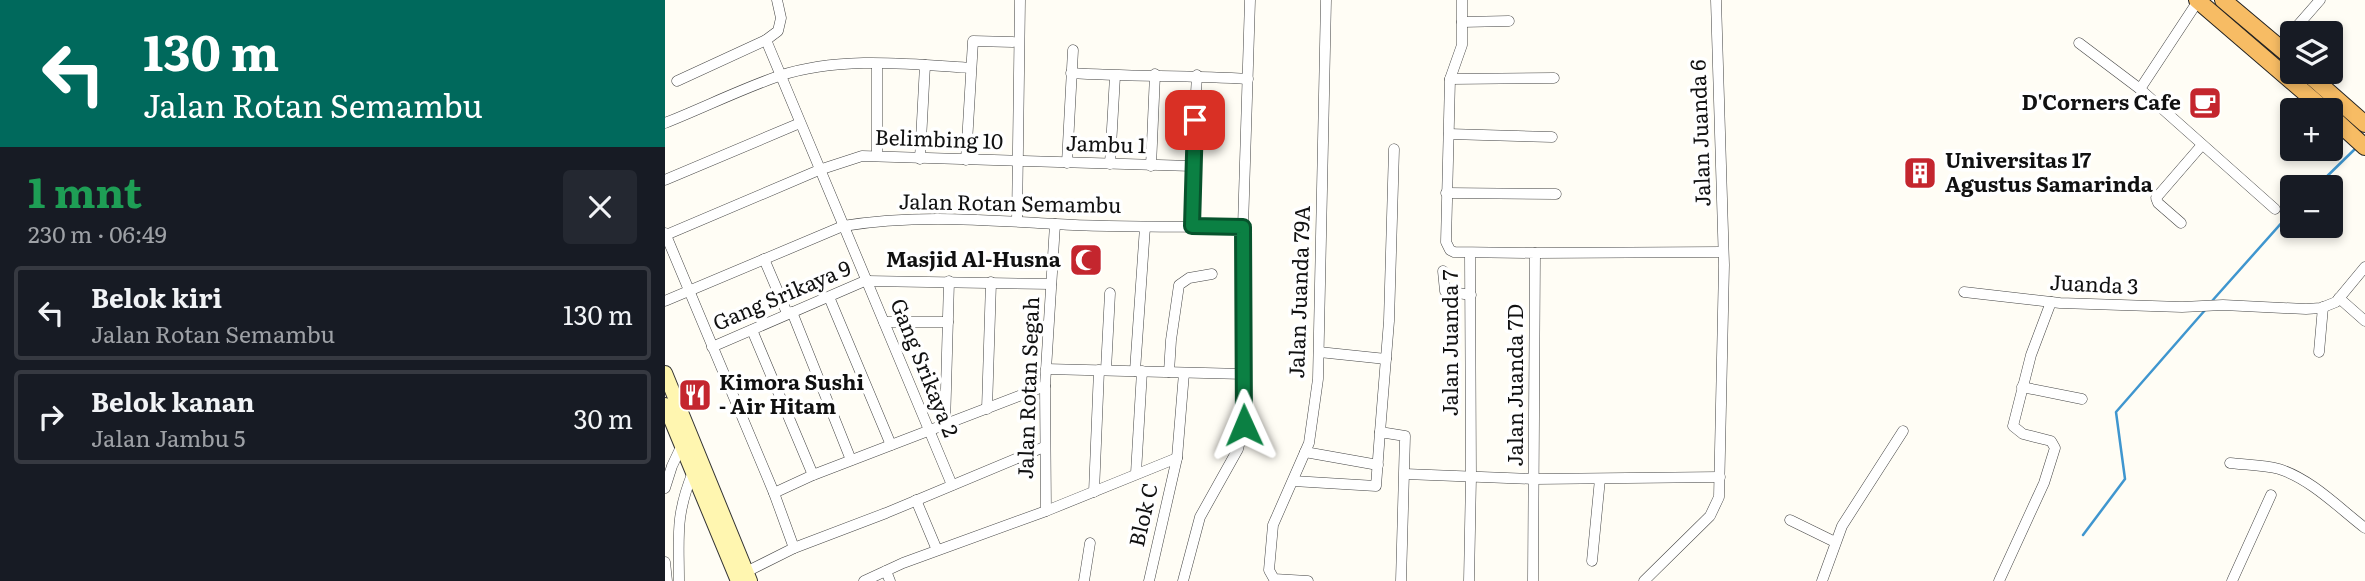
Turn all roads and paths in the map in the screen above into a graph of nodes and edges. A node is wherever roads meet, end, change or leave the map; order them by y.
1 (778, 0) edge
2 (1020, 0) edge
3 (1250, 0) edge
4 (1326, 0) edge
5 (1462, 0) edge
6 (1716, 0) edge
7 (2197, 0) edge
8 (2223, 0) edge
9 (2320, 0) edge
10 (1509, 21) dead end
11 (1462, 22) junction
12 (766, 40) junction
13 (1013, 42) dead end
14 (2079, 43) dead end
15 (2279, 47) joint
16 (1073, 50) dead end
17 (877, 64) junction
18 (925, 65) junction
19 (971, 68) junction
20 (1071, 73) junction
21 (1156, 74) junction
22 (1197, 75) junction
23 (780, 76) junction
24 (1115, 76) junction
25 (1554, 78) dead end
26 (1248, 79) junction
27 (1450, 79) junction
28 (677, 81) dead end
29 (2320, 84) edge
30 (2140, 89) junction
31 (2311, 98) edge
32 (2360, 119) edge
33 (665, 123) edge
34 (800, 123) junction
35 (2343, 127) edge
36 (1449, 134) junction
37 (1552, 137) dead end
38 (2201, 146) junction
39 (2365, 147) edge
40 (1394, 149) dead end
41 (877, 156) junction
42 (920, 159) junction
43 (966, 160) junction
44 (1018, 162) junction
45 (1067, 163) junction
46 (1110, 164) junction
47 (1150, 166) junction
48 (1192, 166) junction
49 (819, 170) junction
50 (665, 180) edge
51 (1446, 193) junction
52 (1556, 194) dead end
53 (2275, 209) dead end
54 (1017, 221) junction
55 (2181, 223) dead end
56 (1055, 224) junction
57 (843, 226) junction
58 (1192, 226) junction
59 (1145, 227) junction
60 (1243, 227) junction
61 (665, 234) edge
62 (1723, 251) junction
63 (1535, 253) junction
64 (1471, 254) junction
65 (764, 260) junction
66 (2365, 268) edge
67 (1443, 271) dead end
68 (1212, 274) dead end
69 (867, 281) junction
70 (949, 281) junction
71 (991, 282) junction
72 (1051, 284) junction
73 (689, 292) junction
74 (1964, 292) dead end
75 (1110, 293) dead end
76 (1471, 295) junction
77 (829, 297) junction
78 (2339, 298) junction
79 (665, 301) edge
80 (2051, 302) junction
81 (2323, 307) junction
82 (789, 312) junction
83 (2365, 321) edge
84 (884, 322) junction
85 (948, 322) junction
86 (752, 330) junction
87 (712, 347) junction
88 (1319, 352) junction
89 (2319, 352) dead end
90 (1386, 359) junction
91 (1046, 369) junction
92 (1103, 370) junction
93 (1139, 371) junction
94 (1170, 372) junction
95 (665, 373) edge
96 (1184, 373) junction
97 (1244, 374) junction
98 (1045, 386) junction
99 (2022, 387) junction
100 (2082, 399) dead end
101 (665, 405) edge
102 (987, 409) junction
103 (944, 425) junction
104 (1903, 431) dead end
105 (929, 432) junction
106 (1380, 432) junction
107 (891, 445) junction
108 (681, 447) junction
109 (1044, 447) junction
110 (1305, 452) junction
111 (700, 458) junction
112 (1177, 458) junction
113 (851, 460) junction
114 (2230, 463) dead end
115 (1378, 465) junction
116 (693, 473) junction
117 (1136, 474) junction
118 (1405, 474) junction
119 (813, 475) junction
120 (1471, 477) junction
121 (1720, 477) junction
122 (1535, 479) junction
123 (1599, 479) junction
124 (1293, 481) junction
125 (952, 485) junction
126 (665, 488) edge
127 (1094, 492) junction
128 (773, 493) junction
129 (2271, 495) dead end
130 (916, 500) junction
131 (1046, 510) junction
132 (1790, 520) dead end
133 (665, 528) edge
134 (2365, 528) edge
135 (678, 529) junction
136 (1835, 542) junction
137 (1090, 543) dead end
138 (794, 548) junction
139 (937, 550) junction
140 (1592, 561) dead end
141 (665, 562) edge
142 (888, 576) edge
143 (742, 578) edge
144 (667, 581) edge
145 (678, 581) edge
146 (864, 581) edge
147 (1084, 581) edge
148 (1149, 581) edge
149 (1183, 581) edge
150 (1308, 581) edge
151 (1401, 581) edge
152 (1469, 581) edge
153 (1533, 581) edge
154 (1644, 581) edge
155 (1822, 581) edge
156 (1999, 581) edge
157 (2232, 581) edge

1 - 12 street
2 - 44 street
3 - 26 street
4 - 88 street, Jalan Juanda 79A
5 - 11 street, Jalan Juanda 7
6 - 62 street, Jalan Juanda 6
7 - 30 street
7 - 31 highway
8 - 15 highway
9 - 15 street
10 - 11 street
11 - 27 street, Jalan Juanda 7
12 - 23 street, Gang Srikaya 2
12 - 28 street
13 - 19 street
14 - 30 street
16 - 20 street
17 - 18 street
17 - 23 street
17 - 41 street
18 - 19 street
18 - 42 street
19 - 43 street
20 - 24 street
20 - 45 street
21 - 22 street
21 - 24 street
21 - 47 street
22 - 26 street
22 - 48 street
23 - 33 street
23 - 34 street, Gang Srikaya 2
24 - 46 street
25 - 27 street
26 - 60 street
27 - 36 street, Jalan Juanda 7
29 - 32 highway
30 - 38 street
34 - 49 street, Gang Srikaya 2
34 - 50 street
35 - 39 highway
36 - 37 street
36 - 51 street, Jalan Juanda 7
38 - 53 street
38 - 55 street
40 - 90 street
41 - 42 street, Belimbing 10
41 - 49 street, Belimbing 10
42 - 43 street, Belimbing 10
43 - 44 street, Belimbing 10
44 - 45 street, Jambu 1
44 - 54 street
45 - 46 street, Jambu 1
46 - 47 street, Jambu 1
47 - 48 street, Jambu 1
48 - 58 street
49 - 57 street, Gang Srikaya 2
49 - 61 street, Belimbing 10
51 - 52 street
51 - 64 street, Jalan Juanda 7
54 - 56 street, Jalan Rotan Semambu
54 - 57 street, Jalan Rotan Semambu
56 - 59 street, Jalan Rotan Semambu
56 - 72 street, Jalan Rotan Segah
57 - 65 street, Jalan Rotan Semambu
57 - 69 street, Gang Srikaya 2
58 - 59 street, Jalan Rotan Semambu
58 - 60 street, Jalan Rotan Semambu
59 - 93 street
60 - 97 street
61 - 73 street
62 - 63 street
62 - 121 street, Jalan Juanda 6
63 - 64 street
63 - 122 street, Jalan Juanda 7D
64 - 76 street, Jalan Juanda 7
65 - 73 street, Jalan Rotan Semambu
65 - 82 street
66 - 78 street
67 - 76 street
68 - 94 street
69 - 70 street
69 - 77 street, Gang Srikaya 9
69 - 84 street, Gang Srikaya 2
70 - 71 street
70 - 85 street
71 - 72 street
71 - 102 street
72 - 91 street, Jalan Rotan Segah
73 - 79 street, Jalan Rotan Semambu
73 - 87 street
74 - 80 street, Juanda 3
75 - 92 street
76 - 120 street, Jalan Juanda 7
77 - 82 street, Gang Srikaya 9
77 - 107 street
78 - 81 street
78 - 83 street
80 - 81 street, Juanda 3
80 - 99 street
81 - 89 street
82 - 86 street, Gang Srikaya 9
82 - 113 street
84 - 85 street
84 - 105 street, Gang Srikaya 2
85 - 103 street
86 - 87 street, Gang Srikaya 9
86 - 119 street
87 - 128 street
88 - 90 street
88 - 110 street, Jalan Juanda 79A
90 - 106 street
91 - 92 street
91 - 98 street, Jalan Rotan Segah
92 - 93 street
92 - 127 street
93 - 94 street
93 - 117 street
94 - 96 street
95 - 111 main road
96 - 97 street
96 - 112 street, Blok C
97 - 149 street
98 - 102 street
98 - 109 street, Jalan Rotan Segah
99 - 100 street
99 - 156 street
101 - 108 main road
102 - 103 street
103 - 105 street
104 - 136 street
105 - 107 street
105 - 125 street, Gang Srikaya 2
106 - 115 street
106 - 118 street
107 - 113 street
108 - 116 main road
108 - 126 street
109 - 125 street
109 - 131 street, Jalan Rotan Segah
110 - 115 street
110 - 124 street, Jalan Juanda 79A
111 - 116 street
111 - 143 main road
112 - 117 street
112 - 148 street, Blok C
113 - 119 street
114 - 134 street
115 - 124 street
116 - 135 street
116 - 143 main road
117 - 127 street
118 - 120 street
118 - 151 street
119 - 128 street
120 - 122 street
120 - 152 street, Jalan Juanda 7
121 - 123 street
121 - 154 street, Jalan Juanda 6
122 - 123 street
122 - 153 street, Jalan Juanda 7D
123 - 140 street
124 - 150 street, Jalan Juanda 79A
125 - 130 street
127 - 131 street
128 - 138 street
129 - 157 street
130 - 138 street
130 - 139 street
131 - 139 street
132 - 136 street
133 - 135 street
135 - 145 street
136 - 155 street
137 - 147 street
138 - 143 street
139 - 142 street
141 - 144 street
142 - 146 street

